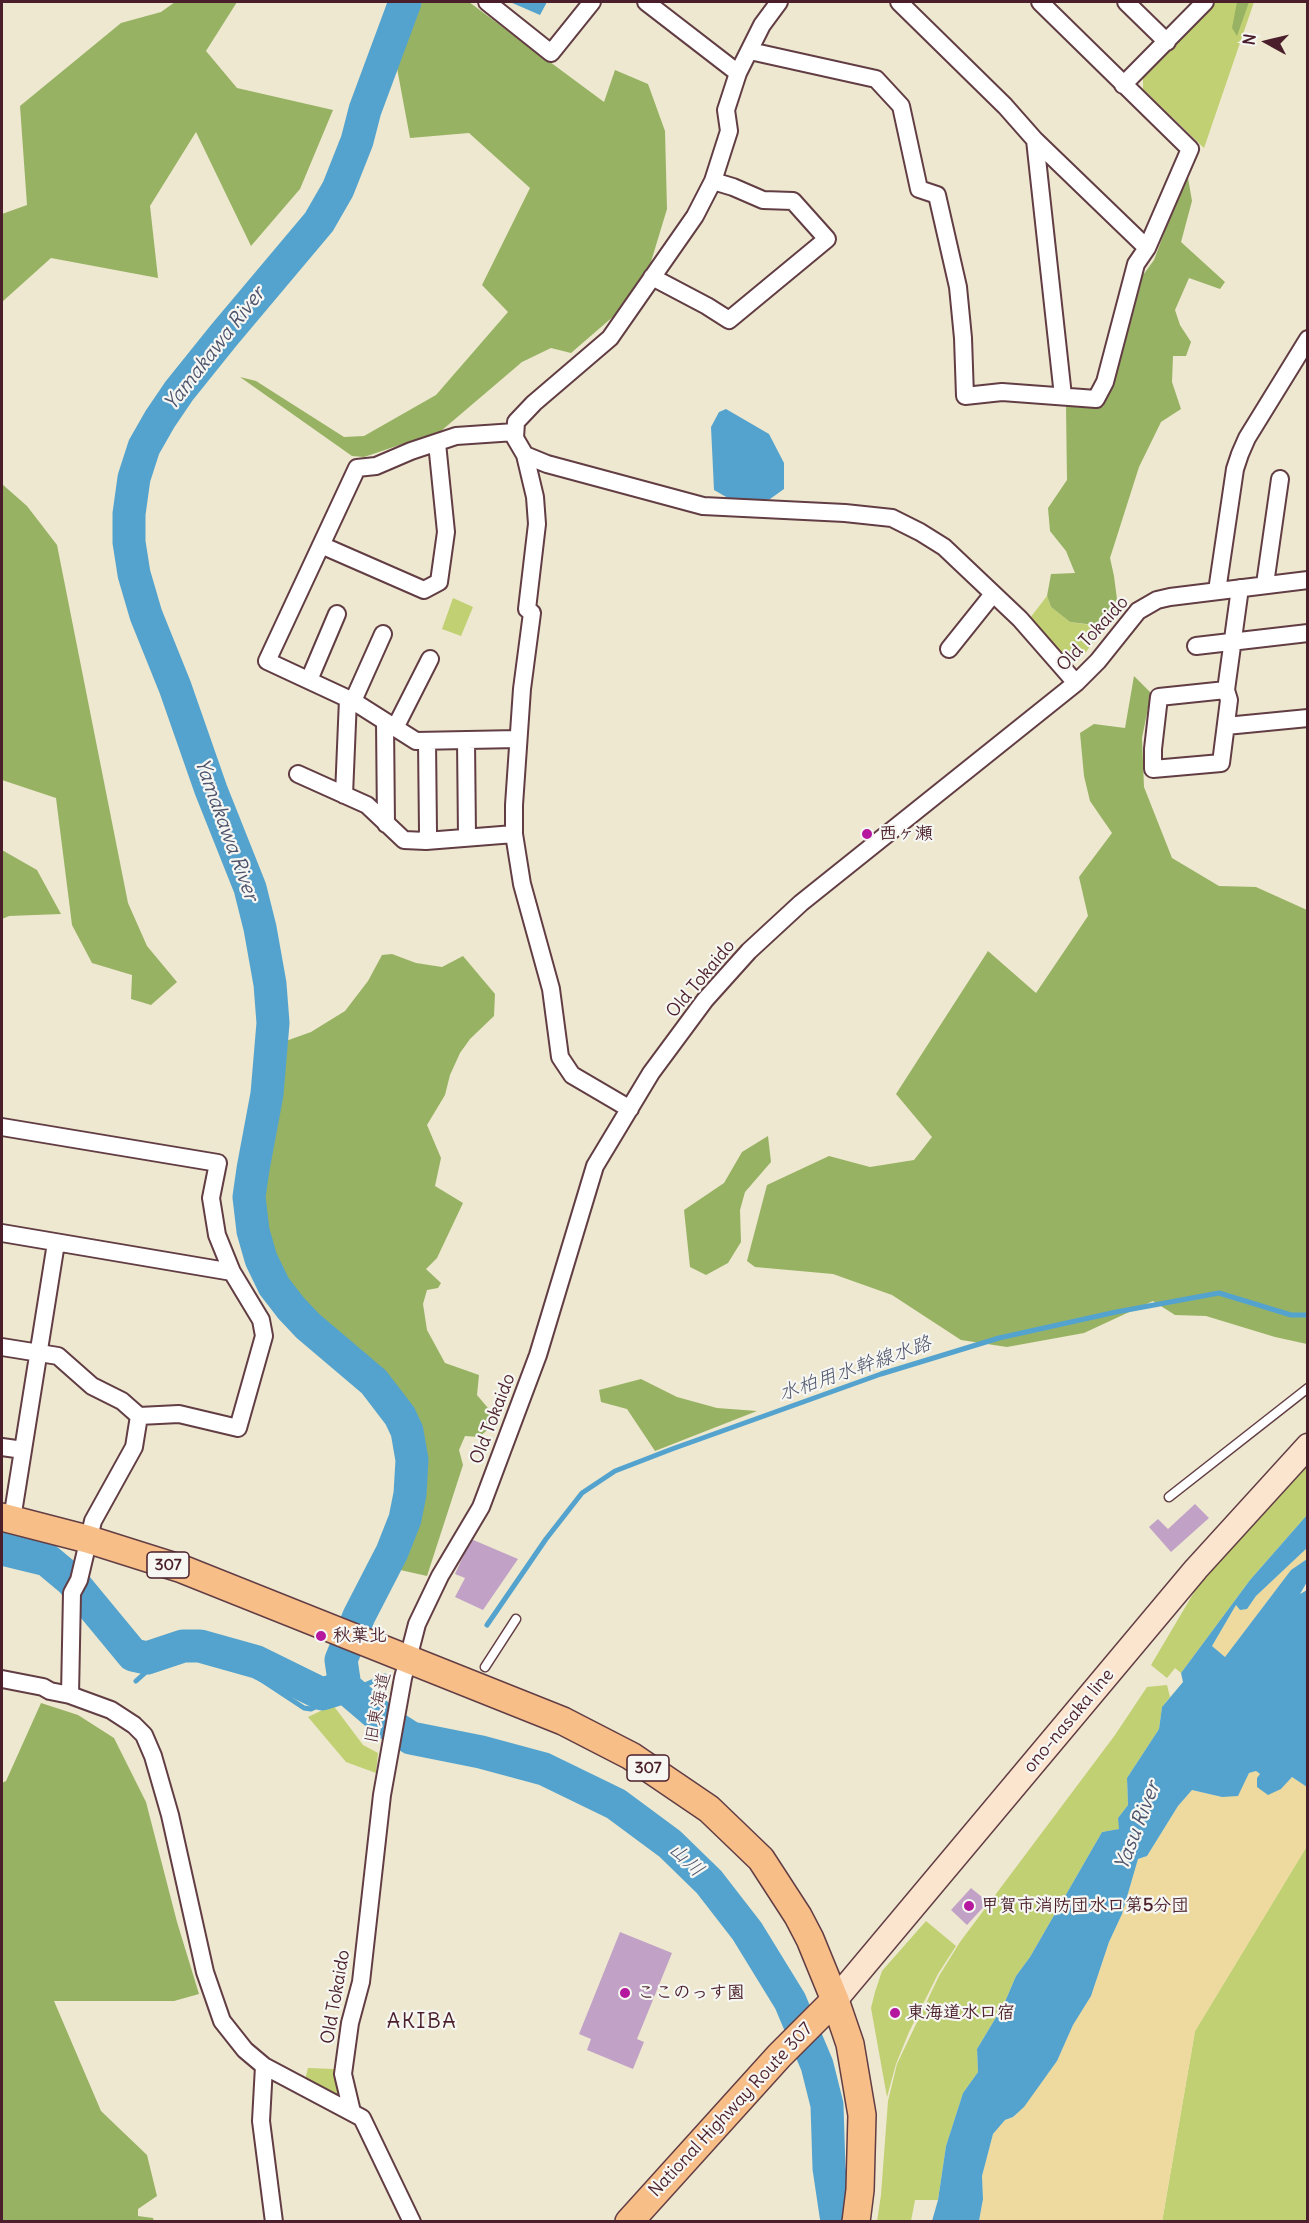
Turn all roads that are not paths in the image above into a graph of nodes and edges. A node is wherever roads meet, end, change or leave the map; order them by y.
1 (487, 2) edge
2 (592, 2) edge
3 (645, 2) edge
4 (779, 2) edge
5 (899, 2) edge
6 (1040, 2) edge
7 (1126, 2) edge
8 (1205, 2) edge
9 (1167, 42) junction
10 (750, 51) junction
11 (738, 73) junction
12 (1123, 85) junction
13 (1035, 140) junction
14 (713, 181) junction
15 (1147, 248) junction
16 (652, 277) junction
17 (1308, 339) edge
18 (1063, 396) junction
19 (515, 432) junction
20 (437, 443) junction
21 (525, 455) junction
22 (1280, 479) dead end
23 (321, 545) junction
24 (1308, 580) edge
25 (1265, 585) junction
26 (1240, 588) junction
27 (1217, 591) junction
28 (993, 594) junction
29 (338, 614) dead end
30 (1308, 633) edge
31 (383, 634) dead end
32 (1233, 642) junction
33 (1196, 646) dead end
34 (949, 649) dead end
35 (430, 659) dead end
36 (309, 680) junction
37 (1076, 683) junction
38 (1226, 690) junction
39 (350, 700) junction
40 (1308, 718) edge
41 (390, 725) junction
42 (1226, 726) junction
43 (518, 739) junction
44 (466, 740) junction
45 (427, 741) junction
46 (298, 774) dead end
47 (344, 795) junction
48 (386, 824) junction
49 (514, 834) junction
50 (466, 837) junction
51 (426, 841) junction
52 (630, 1109) junction
53 (2, 1126) edge
54 (2, 1233) edge
55 (56, 1243) junction
56 (232, 1272) junction
57 (2, 1347) edge
58 (39, 1352) junction
59 (1308, 1388) edge
60 (139, 1416) junction
61 (1308, 1446) edge
62 (2, 1447) edge
63 (23, 1450) junction
64 (1169, 1497) dead end
65 (7, 1518) edge
66 (87, 1539) junction
67 (516, 1619) dead end
68 (407, 1660) junction
69 (485, 1667) dead end
70 (2, 1679) edge
71 (70, 1695) junction
72 (388, 1762) joint
73 (826, 2008) junction
74 (264, 2066) junction
75 (352, 2112) junction
76 (274, 2222) edge
77 (412, 2222) edge
78 (629, 2222) edge
79 (856, 2222) edge

1 - 2 street
3 - 11 street
4 - 10 street
5 - 13 street
6 - 12 street
7 - 9 street
8 - 9 street
9 - 12 street
10 - 11 street
10 - 18 street
11 - 14 street
12 - 15 street
13 - 15 street
13 - 18 street
14 - 16 street
14 - 16 street
15 - 18 street
16 - 19 street
17 - 27 street
19 - 20 street
19 - 21 street
20 - 23 street
20 - 23 street
21 - 28 street
21 - 43 street
22 - 25 street
23 - 36 street
24 - 25 street, Old Tokaido
25 - 26 street, Old Tokaido
26 - 27 street, Old Tokaido
26 - 32 street
27 - 37 street, Old Tokaido
28 - 34 street
28 - 37 street
29 - 36 street
30 - 32 street
31 - 39 street
32 - 33 street
32 - 38 street
35 - 41 street
36 - 39 street
37 - 52 street, Old Tokaido
38 - 42 street
38 - 42 street
39 - 41 street
39 - 47 street
40 - 42 street
41 - 45 street
41 - 48 street
43 - 44 street
43 - 49 street
44 - 45 street
44 - 50 street
45 - 51 street
46 - 47 street
47 - 48 street
48 - 51 street
49 - 50 street
49 - 52 street
50 - 51 street
52 - 68 street, Old Tokaido
53 - 56 street
54 - 55 street
55 - 56 street
55 - 58 street
56 - 60 street
57 - 58 street
58 - 60 street
58 - 63 street
59 - 64 lane
60 - 66 street
61 - 73 main road, ono-nasaka line
62 - 63 street
63 - 65 street
65 - 66 highway, 307
66 - 68 highway, 307
66 - 71 street
67 - 69 lane
68 - 72 street, 旧東海道
68 - 73 highway, 307
70 - 71 street
71 - 74 street
72 - 75 street, Old Tokaido
73 - 78 highway, National Highway Route 307
73 - 79 highway, 307
74 - 75 street
74 - 76 street
75 - 77 street, Old Tokaido

